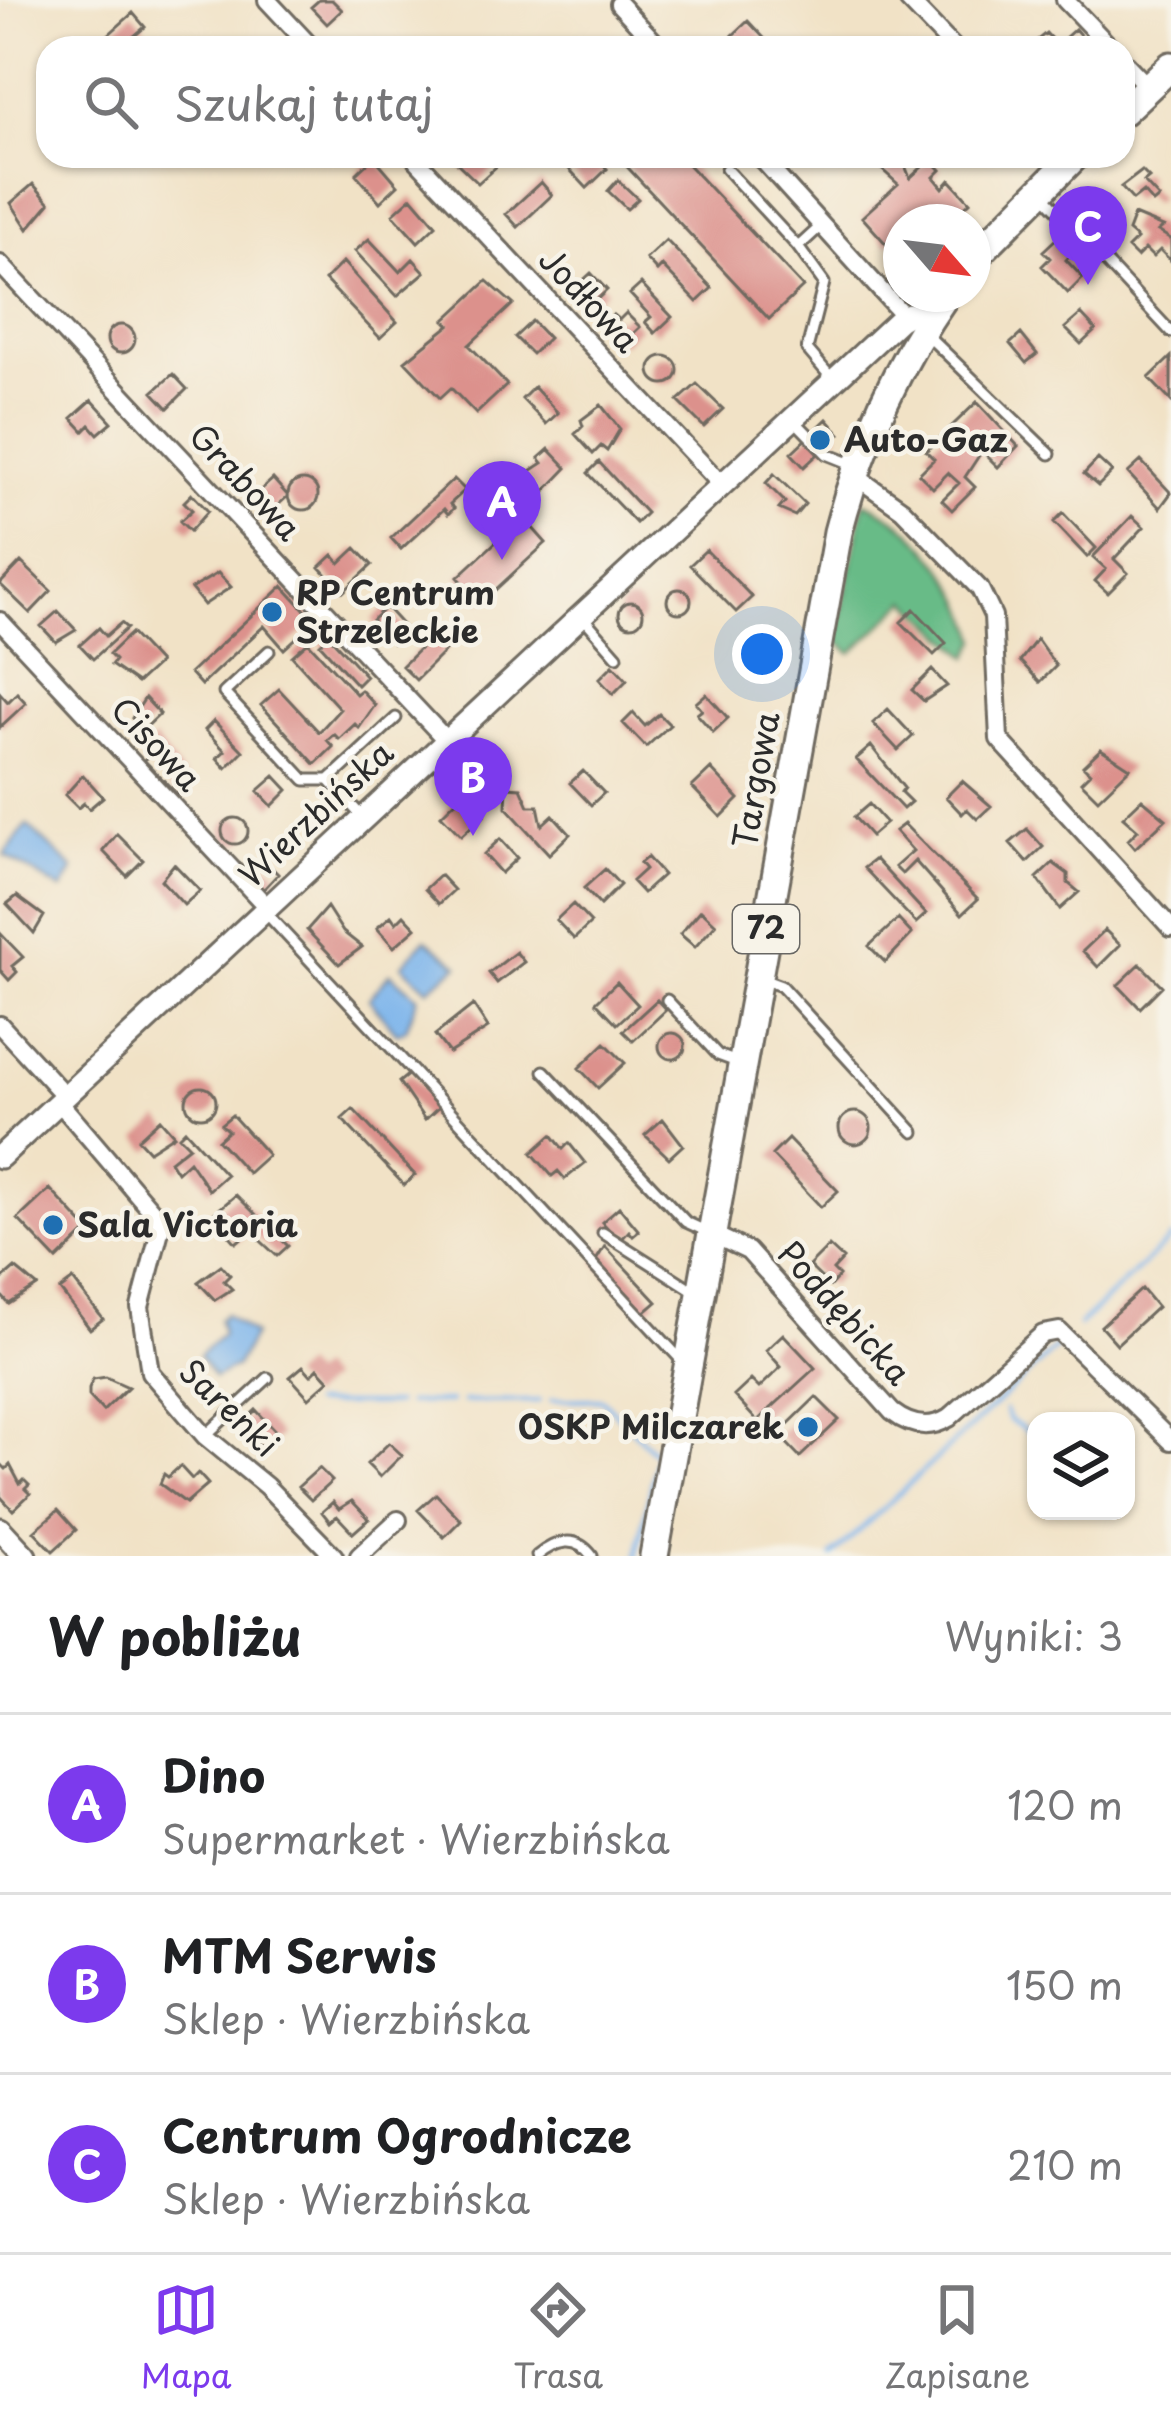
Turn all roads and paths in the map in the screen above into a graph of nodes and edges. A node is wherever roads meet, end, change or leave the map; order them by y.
1 (267, 0) edge
2 (908, 0) edge
3 (1065, 0) edge
4 (619, 4) dead end
5 (301, 36) edge
6 (649, 36) edge
7 (942, 36) edge
8 (1100, 36) edge
9 (1171, 66) edge
10 (1135, 74) edge
11 (1148, 88) junction
12 (1135, 100) edge
13 (424, 168) edge
14 (770, 168) edge
15 (1058, 168) edge
16 (726, 170) dead end
17 (1039, 191) junction
18 (822, 226) junction
19 (991, 240) edge
20 (798, 248) junction
21 (0, 264) edge
22 (928, 312) edge
23 (919, 321) junction
24 (1171, 332) edge
25 (834, 380) junction
26 (793, 418) junction
27 (1050, 454) dead end
28 (855, 471) junction
29 (721, 484) junction
30 (581, 616) junction
31 (0, 621) edge
32 (269, 651) dead end
33 (617, 656) dead end
34 (396, 718) dead end
35 (447, 741) junction
36 (329, 780) junction
37 (364, 819) junction
38 (266, 910) junction
39 (1171, 928) edge
40 (757, 977) junction
41 (667, 1000) dead end
42 (0, 1025) edge
43 (742, 1064) junction
44 (544, 1071) dead end
45 (62, 1099) junction
46 (914, 1132) dead end
47 (0, 1157) edge
48 (603, 1233) dead end
49 (712, 1234) junction
50 (701, 1294) junction
51 (689, 1365) junction
52 (268, 1378) dead end
53 (205, 1436) junction
54 (1171, 1441) edge
55 (398, 1520) dead end
56 (0, 1529) edge
57 (25, 1556) edge
58 (334, 1556) edge
59 (359, 1556) edge
60 (537, 1556) edge
61 (592, 1556) edge
62 (654, 1556) edge

1 - 5 street
2 - 7 street
3 - 8 street
4 - 6 street
9 - 11 main road
10 - 11 street
11 - 12 main road
13 - 29 street, Jodłowa
14 - 18 street
15 - 17 main road
16 - 20 lane
17 - 19 main road
17 - 24 lane
18 - 20 lane
18 - 23 street
20 - 25 lane
21 - 35 street, Grabowa
22 - 23 main road, Wierzbińska / 72
23 - 25 street, Wierzbińska
23 - 27 lane
23 - 28 main road, Targowa / 72
25 - 26 street, Wierzbińska
26 - 28 lane
26 - 29 street, Wierzbińska
28 - 39 street
28 - 40 main road, Targowa / 72
29 - 30 street, Wierzbińska
30 - 33 lane
30 - 35 street, Wierzbińska
31 - 38 street, Cisowa
32 - 36 lane
34 - 36 lane
35 - 37 street, Wierzbińska
36 - 37 lane
37 - 38 street, Wierzbińska
38 - 45 street, Wierzbińska
38 - 51 lane
40 - 43 main road, Targowa / 72
40 - 46 lane
41 - 43 lane
42 - 45 street, Sarenki
43 - 49 main road, Targowa / 72
44 - 49 lane
45 - 47 street, Wierzbińska
45 - 53 street, Sarenki
48 - 50 lane
49 - 50 main road, Targowa / 72
49 - 54 street, Poddębicka
50 - 51 main road, Targowa / 72
51 - 62 main road, Targowa / 72
52 - 53 lane
53 - 58 street, Sarenki
55 - 59 street
56 - 57 street
60 - 61 lane

